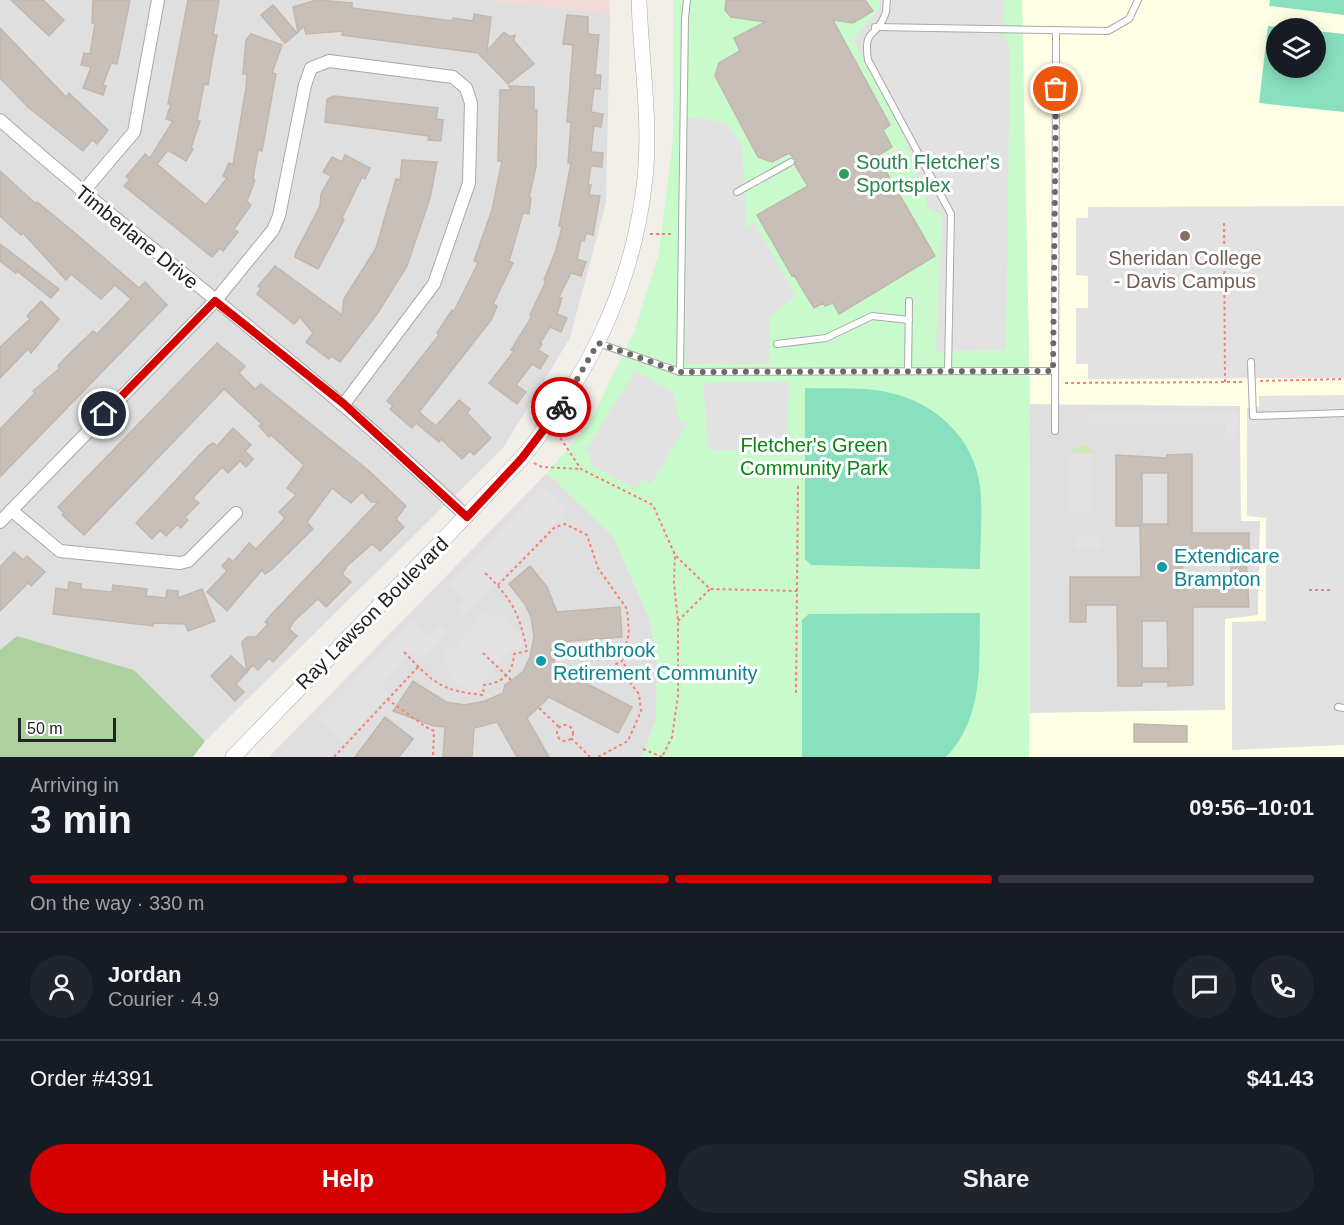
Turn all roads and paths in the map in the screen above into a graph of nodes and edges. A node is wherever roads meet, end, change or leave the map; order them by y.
1 (158, 0) edge
2 (639, 0) edge
3 (687, 0) edge
4 (887, 0) edge
5 (1138, 0) edge
6 (875, 27) junction
7 (1056, 30) junction
8 (0, 120) edge
9 (790, 162) dead end
10 (737, 192) dead end
11 (82, 193) junction
12 (1224, 223) dead end
13 (636, 234) junction
14 (683, 234) junction
15 (215, 301) junction
16 (909, 301) dead end
17 (909, 320) junction
18 (598, 343) junction
19 (777, 344) dead end
20 (1251, 362) dead end
21 (908, 371) junction
22 (948, 371) junction
23 (1053, 371) junction
24 (680, 372) junction
25 (1344, 379) edge
26 (1252, 381) junction
27 (1063, 382) dead end
28 (1225, 382) junction
29 (344, 404) junction
30 (1344, 413) edge
31 (551, 423) junction
32 (1055, 431) dead end
33 (522, 458) junction
34 (581, 469) junction
35 (798, 485) dead end
36 (11, 510) junction
37 (236, 513) dead end
38 (467, 517) junction
39 (0, 522) edge
40 (675, 555) junction
41 (483, 571) dead end
42 (498, 585) junction
43 (710, 589) junction
44 (1309, 590) dead end
45 (1330, 590) dead end
46 (797, 591) junction
47 (678, 621) junction
48 (404, 652) dead end
49 (483, 653) dead end
50 (622, 661) junction
51 (418, 667) junction
52 (621, 671) junction
53 (506, 676) junction
54 (511, 680) dead end
55 (796, 693) dead end
56 (387, 699) junction
57 (539, 708) dead end
58 (559, 727) junction
59 (571, 738) junction
60 (643, 749) dead end
61 (233, 757) edge
62 (334, 757) edge
63 (433, 757) edge
64 (590, 757) edge
65 (598, 757) edge
66 (662, 757) edge

1 - 11 street
2 - 13 street, Ray Lawson Boulevard
3 - 14 lane
4 - 6 lane
5 - 7 lane
6 - 7 lane
6 - 22 lane
7 - 23 lane
8 - 11 street, Timberlane Drive
9 - 10 lane
11 - 15 street, Timberlane Drive
12 - 28 path
13 - 14 path
13 - 18 street, Ray Lawson Boulevard
14 - 24 lane
15 - 29 street, Timberlane Drive
15 - 29 street
15 - 36 street
16 - 17 lane
17 - 19 lane
17 - 21 lane
18 - 24 lane
18 - 31 street, Ray Lawson Boulevard
20 - 26 lane
21 - 22 lane
21 - 24 lane
22 - 23 lane
23 - 32 lane
25 - 26 path
26 - 28 path
26 - 30 lane
27 - 28 path
29 - 38 street, Timberlane Drive
31 - 33 street, Ray Lawson Boulevard
31 - 34 path
33 - 34 path
33 - 38 street, Ray Lawson Boulevard
34 - 40 path
35 - 46 path
36 - 37 street
36 - 39 street
38 - 61 street, Ray Lawson Boulevard
40 - 43 path
40 - 47 path
41 - 42 path
42 - 50 path
42 - 53 path
43 - 46 path
43 - 47 path
44 - 45 path
46 - 55 path
47 - 66 path
48 - 51 path
49 - 53 path
50 - 52 path
50 - 52 path
51 - 53 path
51 - 56 path
52 - 65 path
53 - 54 path
56 - 62 path
56 - 63 path
57 - 58 path
58 - 59 path
58 - 59 path
59 - 64 path
60 - 66 path
64 - 65 path

